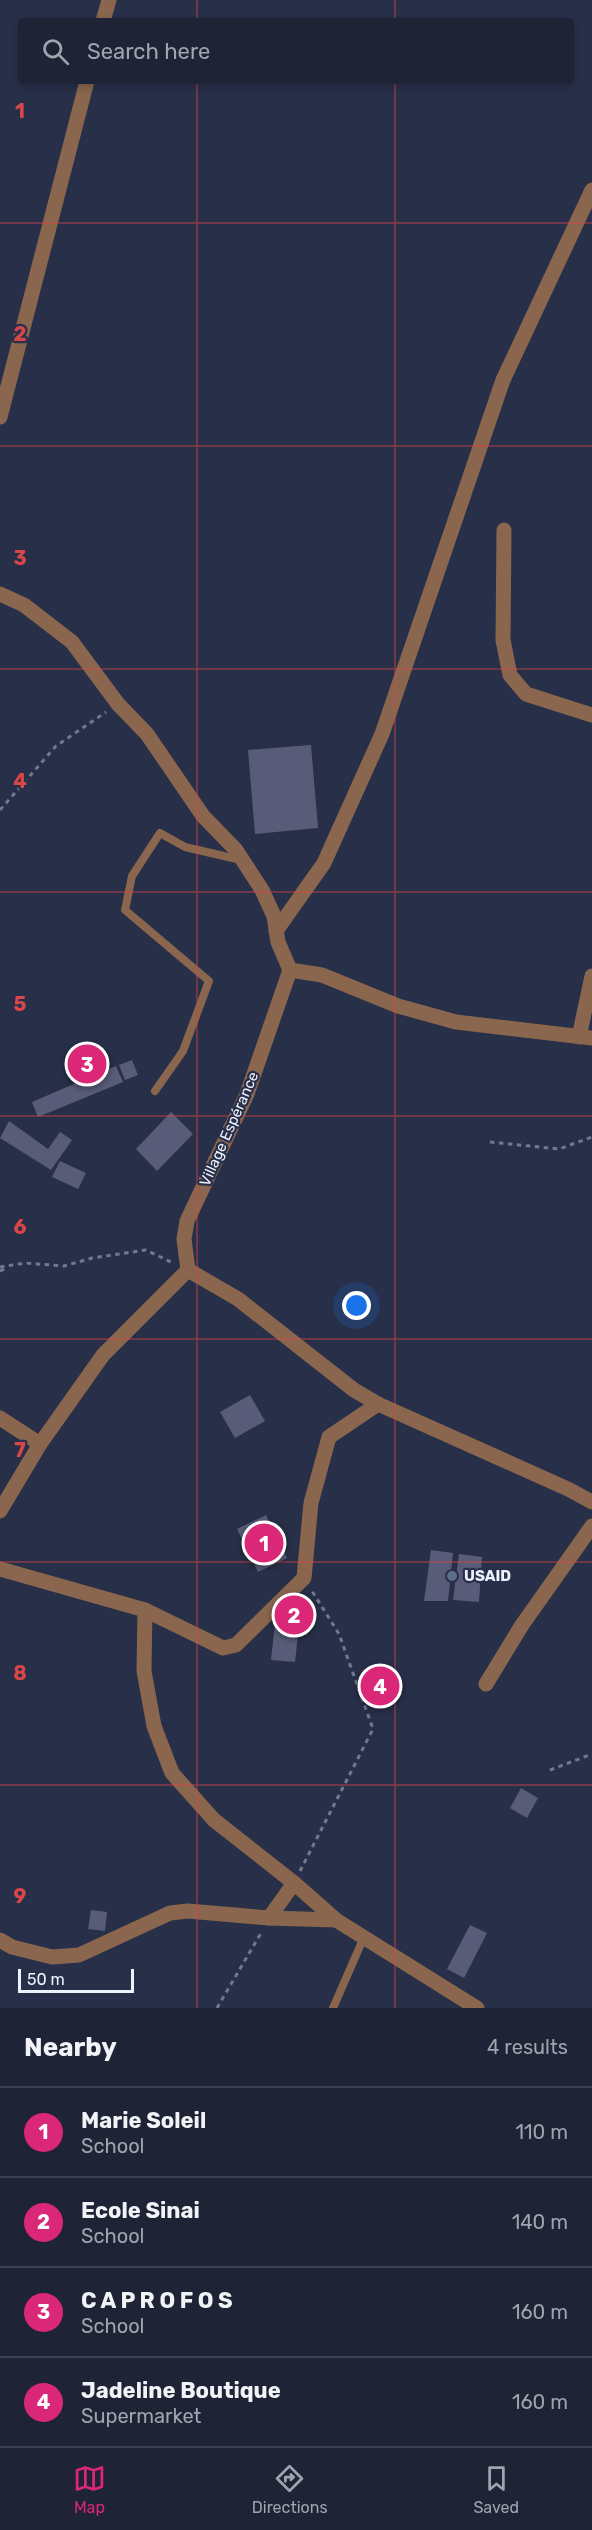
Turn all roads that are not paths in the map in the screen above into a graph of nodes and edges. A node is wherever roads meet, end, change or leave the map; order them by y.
1 (109, 0) edge
2 (104, 18) edge
3 (86, 84) edge
4 (592, 190) edge
5 (0, 417) edge
6 (504, 531) dead end
7 (0, 594) edge
8 (592, 715) edge
9 (243, 860) junction
10 (276, 931) junction
11 (290, 970) junction
12 (592, 976) edge
13 (585, 1037) edge
14 (155, 1091) dead end
15 (188, 1270) junction
16 (378, 1404) junction
17 (0, 1418) edge
18 (40, 1444) junction
19 (592, 1502) edge
20 (0, 1511) edge
21 (592, 1526) edge
22 (0, 1569) edge
23 (145, 1610) junction
24 (486, 1684) dead end
25 (294, 1883) junction
26 (269, 1918) junction
27 (336, 1920) junction
28 (364, 1937) junction
29 (0, 1940) edge
30 (333, 2008) edge
31 (477, 2008) edge

1 - 2 street
3 - 5 street
4 - 10 street
6 - 8 street
7 - 9 street
9 - 10 street
9 - 14 lane
10 - 11 street
11 - 13 street
11 - 15 street, Village Espérance
12 - 13 street
15 - 16 street
15 - 18 street
16 - 19 street
16 - 23 street
17 - 18 street
18 - 20 street
21 - 24 street
22 - 23 street
23 - 25 street
25 - 26 street
25 - 27 street
26 - 27 street
26 - 29 street
27 - 28 street
28 - 30 lane
28 - 31 street

